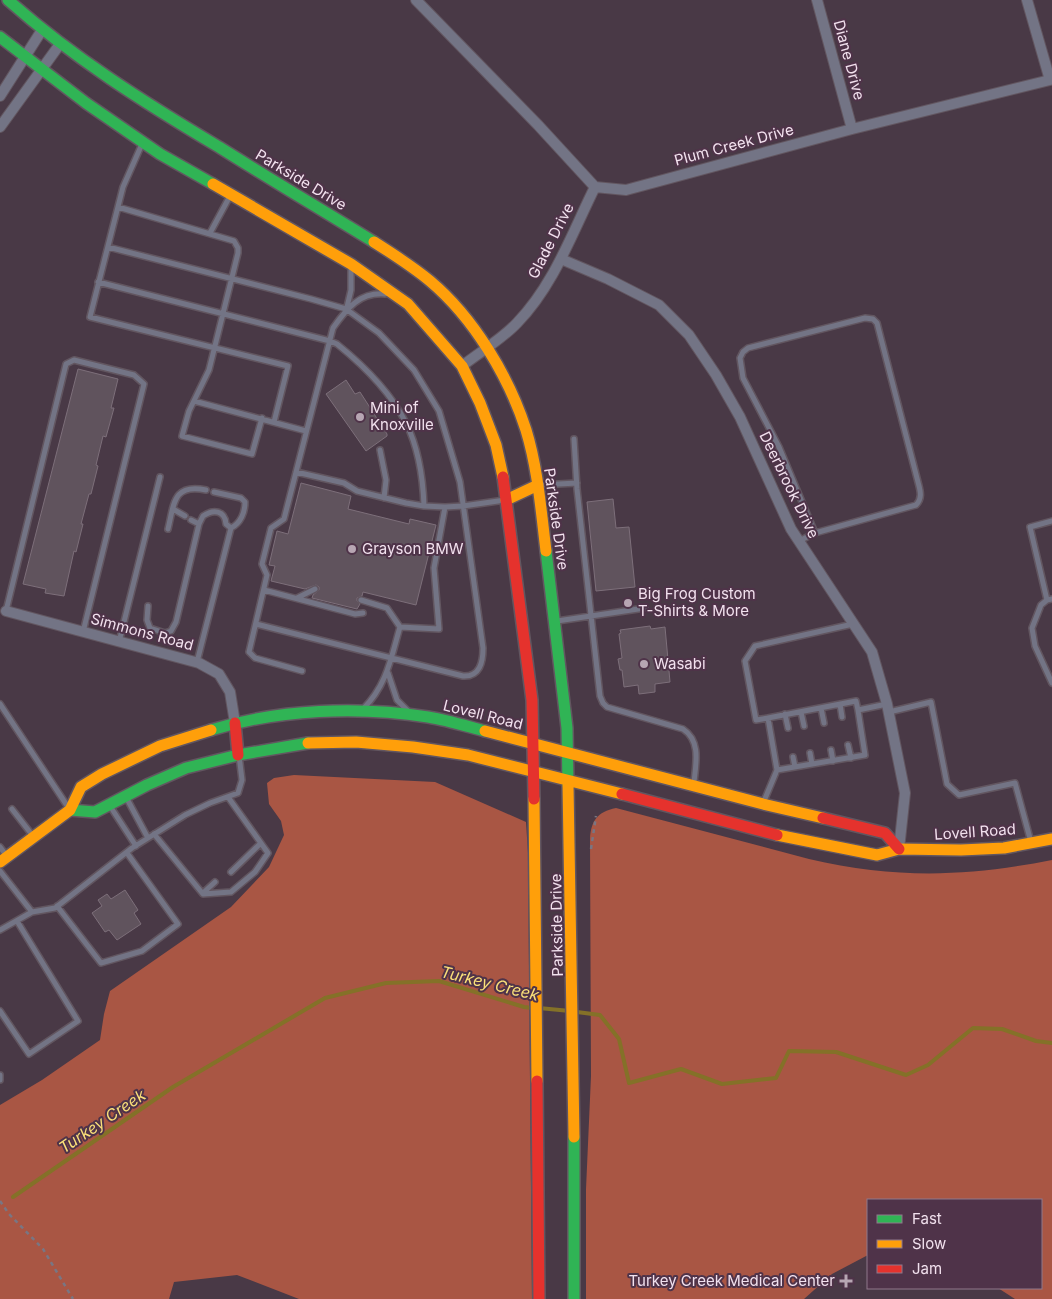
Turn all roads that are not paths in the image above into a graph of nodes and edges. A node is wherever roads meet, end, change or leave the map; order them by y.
1 (8, 0) edge
2 (416, 0) edge
3 (817, 0) edge
4 (1028, 0) edge
5 (42, 30) junction
6 (0, 37) edge
7 (60, 44) junction
8 (25, 57) junction
9 (41, 70) junction
10 (0, 96) edge
11 (0, 127) edge
12 (852, 129) junction
13 (143, 142) junction
14 (595, 186) junction
15 (231, 195) junction
16 (118, 207) junction
17 (210, 233) junction
18 (108, 247) junction
19 (561, 259) junction
20 (351, 264) junction
21 (231, 279) junction
22 (98, 282) junction
23 (398, 296) junction
24 (346, 309) junction
25 (223, 313) junction
26 (330, 341) junction
27 (487, 347) junction
28 (214, 348) junction
29 (462, 366) junction
30 (194, 401) junction
31 (262, 418) junction
32 (274, 422) junction
33 (306, 431) junction
34 (574, 439) dead end
35 (380, 450) dead end
36 (296, 472) junction
37 (160, 477) dead end
38 (577, 483) junction
39 (538, 485) junction
40 (206, 490) dead end
41 (214, 492) dead end
42 (384, 498) junction
43 (506, 500) junction
44 (424, 506) junction
45 (463, 506) junction
46 (445, 507) junction
47 (173, 510) junction
48 (185, 516) dead end
49 (191, 520) dead end
50 (1052, 520) edge
51 (199, 524) junction
52 (230, 528) junction
53 (168, 529) dead end
54 (815, 533) junction
55 (799, 542) junction
56 (315, 588) dead end
57 (264, 590) junction
58 (297, 598) junction
59 (361, 600) dead end
60 (1049, 600) edge
61 (148, 606) dead end
62 (645, 608) dead end
63 (6, 611) joint
64 (363, 613) dead end
65 (592, 615) junction
66 (555, 622) junction
67 (256, 624) junction
68 (854, 624) junction
69 (400, 627) junction
70 (83, 632) junction
71 (119, 642) junction
72 (391, 658) junction
73 (197, 662) junction
74 (302, 671) dead end
75 (388, 672) junction
76 (1052, 683) edge
77 (0, 704) edge
78 (840, 704) junction
79 (821, 708) junction
80 (888, 708) junction
81 (858, 710) junction
82 (361, 711) junction
83 (801, 712) junction
84 (785, 714) junction
85 (414, 716) junction
86 (842, 717) dead end
87 (768, 718) junction
88 (235, 723) junction
89 (824, 723) dead end
90 (804, 726) dead end
91 (788, 728) dead end
92 (534, 743) junction
93 (848, 745) dead end
94 (831, 750) dead end
95 (569, 753) junction
96 (810, 753) dead end
97 (238, 755) junction
98 (793, 757) dead end
99 (850, 758) junction
100 (833, 761) junction
101 (812, 764) junction
102 (795, 767) junction
103 (777, 770) junction
104 (534, 771) junction
105 (569, 781) junction
106 (693, 785) junction
107 (125, 796) junction
108 (228, 797) junction
109 (109, 804) junction
110 (763, 804) junction
111 (12, 809) dead end
112 (70, 810) junction
113 (154, 834) junction
114 (34, 838) junction
115 (148, 838) junction
116 (1052, 839) edge
117 (261, 843) junction
118 (1032, 843) junction
119 (136, 846) junction
120 (0, 847) edge
121 (899, 849) junction
122 (127, 853) junction
123 (4, 860) edge
124 (0, 871) edge
125 (231, 872) dead end
126 (215, 882) dead end
127 (203, 894) junction
128 (57, 906) junction
129 (32, 912) junction
130 (17, 921) junction
131 (0, 930) edge
132 (0, 1012) edge
133 (0, 1075) edge
134 (0, 1080) edge
135 (539, 1299) edge
136 (574, 1299) edge

1 - 5 street, Parkside Drive
2 - 14 street
3 - 12 street, Diane Drive
4 - 12 street, Plum Creek Drive
5 - 7 street, Parkside Drive
5 - 8 street
6 - 8 street, Parkside Drive
7 - 9 street
7 - 27 street, Parkside Drive
8 - 9 street, Parkside Drive
8 - 10 street
9 - 11 street
9 - 13 street, Parkside Drive
12 - 14 street, Plum Creek Drive
13 - 15 street, Parkside Drive
13 - 16 lane
14 - 19 street, Glade Drive
15 - 17 lane
15 - 20 street, Parkside Drive
16 - 17 lane
16 - 18 lane
17 - 21 lane
18 - 21 lane
18 - 22 lane
19 - 27 street, Glade Drive
19 - 55 street, Deerbrook Drive
20 - 23 street, Parkside Drive
20 - 24 lane
21 - 24 lane
21 - 25 lane
22 - 25 lane
22 - 28 lane
23 - 24 lane
23 - 29 street, Parkside Drive
24 - 26 lane
24 - 45 lane
25 - 26 lane
25 - 28 lane
26 - 33 lane
26 - 44 lane
27 - 29 street, Glade Drive
27 - 39 street, Parkside Drive
28 - 30 lane
28 - 32 lane
29 - 43 street, Parkside Drive
30 - 31 lane
30 - 31 lane
31 - 32 lane
32 - 33 lane
33 - 36 lane
34 - 38 lane
35 - 42 lane
36 - 42 lane
36 - 57 lane
37 - 71 lane
38 - 39 lane
38 - 65 lane
39 - 43 street
39 - 66 street, Parkside Drive
40 - 47 lane
41 - 52 lane
42 - 44 lane
43 - 45 lane
43 - 92 street, Parkside Drive
44 - 46 lane
45 - 46 lane
45 - 72 lane
46 - 69 lane
47 - 48 lane
47 - 53 lane
49 - 51 lane
50 - 60 lane
51 - 52 lane
51 - 61 lane
52 - 73 lane
54 - 54 lane
54 - 55 lane
55 - 68 street, Deerbrook Drive
56 - 58 lane
57 - 58 lane
57 - 67 lane
58 - 64 lane
59 - 69 lane
60 - 76 lane
62 - 65 lane
63 - 70 street, Simmons Road
63 - 70 lane
65 - 66 lane
65 - 106 lane
66 - 95 street, Parkside Drive
67 - 72 lane
67 - 74 lane
68 - 80 street, Deerbrook Drive
68 - 87 lane
69 - 72 lane
70 - 71 street, Simmons Road
71 - 73 street, Simmons Road
72 - 75 lane
73 - 88 street, Simmons Road
75 - 82 lane
75 - 85 lane
77 - 112 lane
78 - 79 lane
78 - 81 lane
78 - 86 lane
79 - 83 lane
79 - 89 lane
80 - 81 lane
80 - 118 lane
80 - 121 street, Deerbrook Drive
81 - 99 lane
82 - 85 street, Lovell Road
82 - 88 street, Lovell Road
83 - 84 lane
83 - 90 lane
84 - 87 lane
84 - 91 lane
85 - 92 street, Lovell Road
87 - 103 lane
88 - 97 street
88 - 112 street, Lovell Road
92 - 95 street, Lovell Road
92 - 104 street, Parkside Drive
93 - 99 lane
94 - 100 lane
95 - 105 street, Parkside Drive
95 - 106 street, Lovell Road
96 - 101 lane
97 - 104 street, Lovell Road
97 - 107 street, Lovell Road
97 - 108 lane
98 - 102 lane
99 - 100 lane
100 - 101 lane
101 - 102 lane
102 - 103 lane
103 - 110 lane
104 - 105 street, Lovell Road
104 - 135 street, Parkside Drive
105 - 121 street, Lovell Road
105 - 136 street, Parkside Drive
106 - 110 street, Lovell Road
107 - 109 street, Lovell Road
107 - 115 lane
108 - 113 lane
108 - 117 lane
109 - 112 street, Lovell Road
109 - 119 lane
110 - 121 street, Lovell Road
111 - 114 lane
112 - 114 street, Lovell Road
113 - 115 lane
113 - 127 lane
114 - 123 street, Lovell Road
115 - 119 lane
116 - 118 street, Lovell Road
117 - 125 lane
117 - 127 lane
118 - 121 street, Lovell Road
119 - 122 lane
120 - 123 lane
122 - 128 lane
122 - 128 lane
124 - 129 lane
126 - 127 lane
128 - 129 lane
129 - 130 lane
130 - 131 lane
130 - 132 lane
133 - 134 lane

